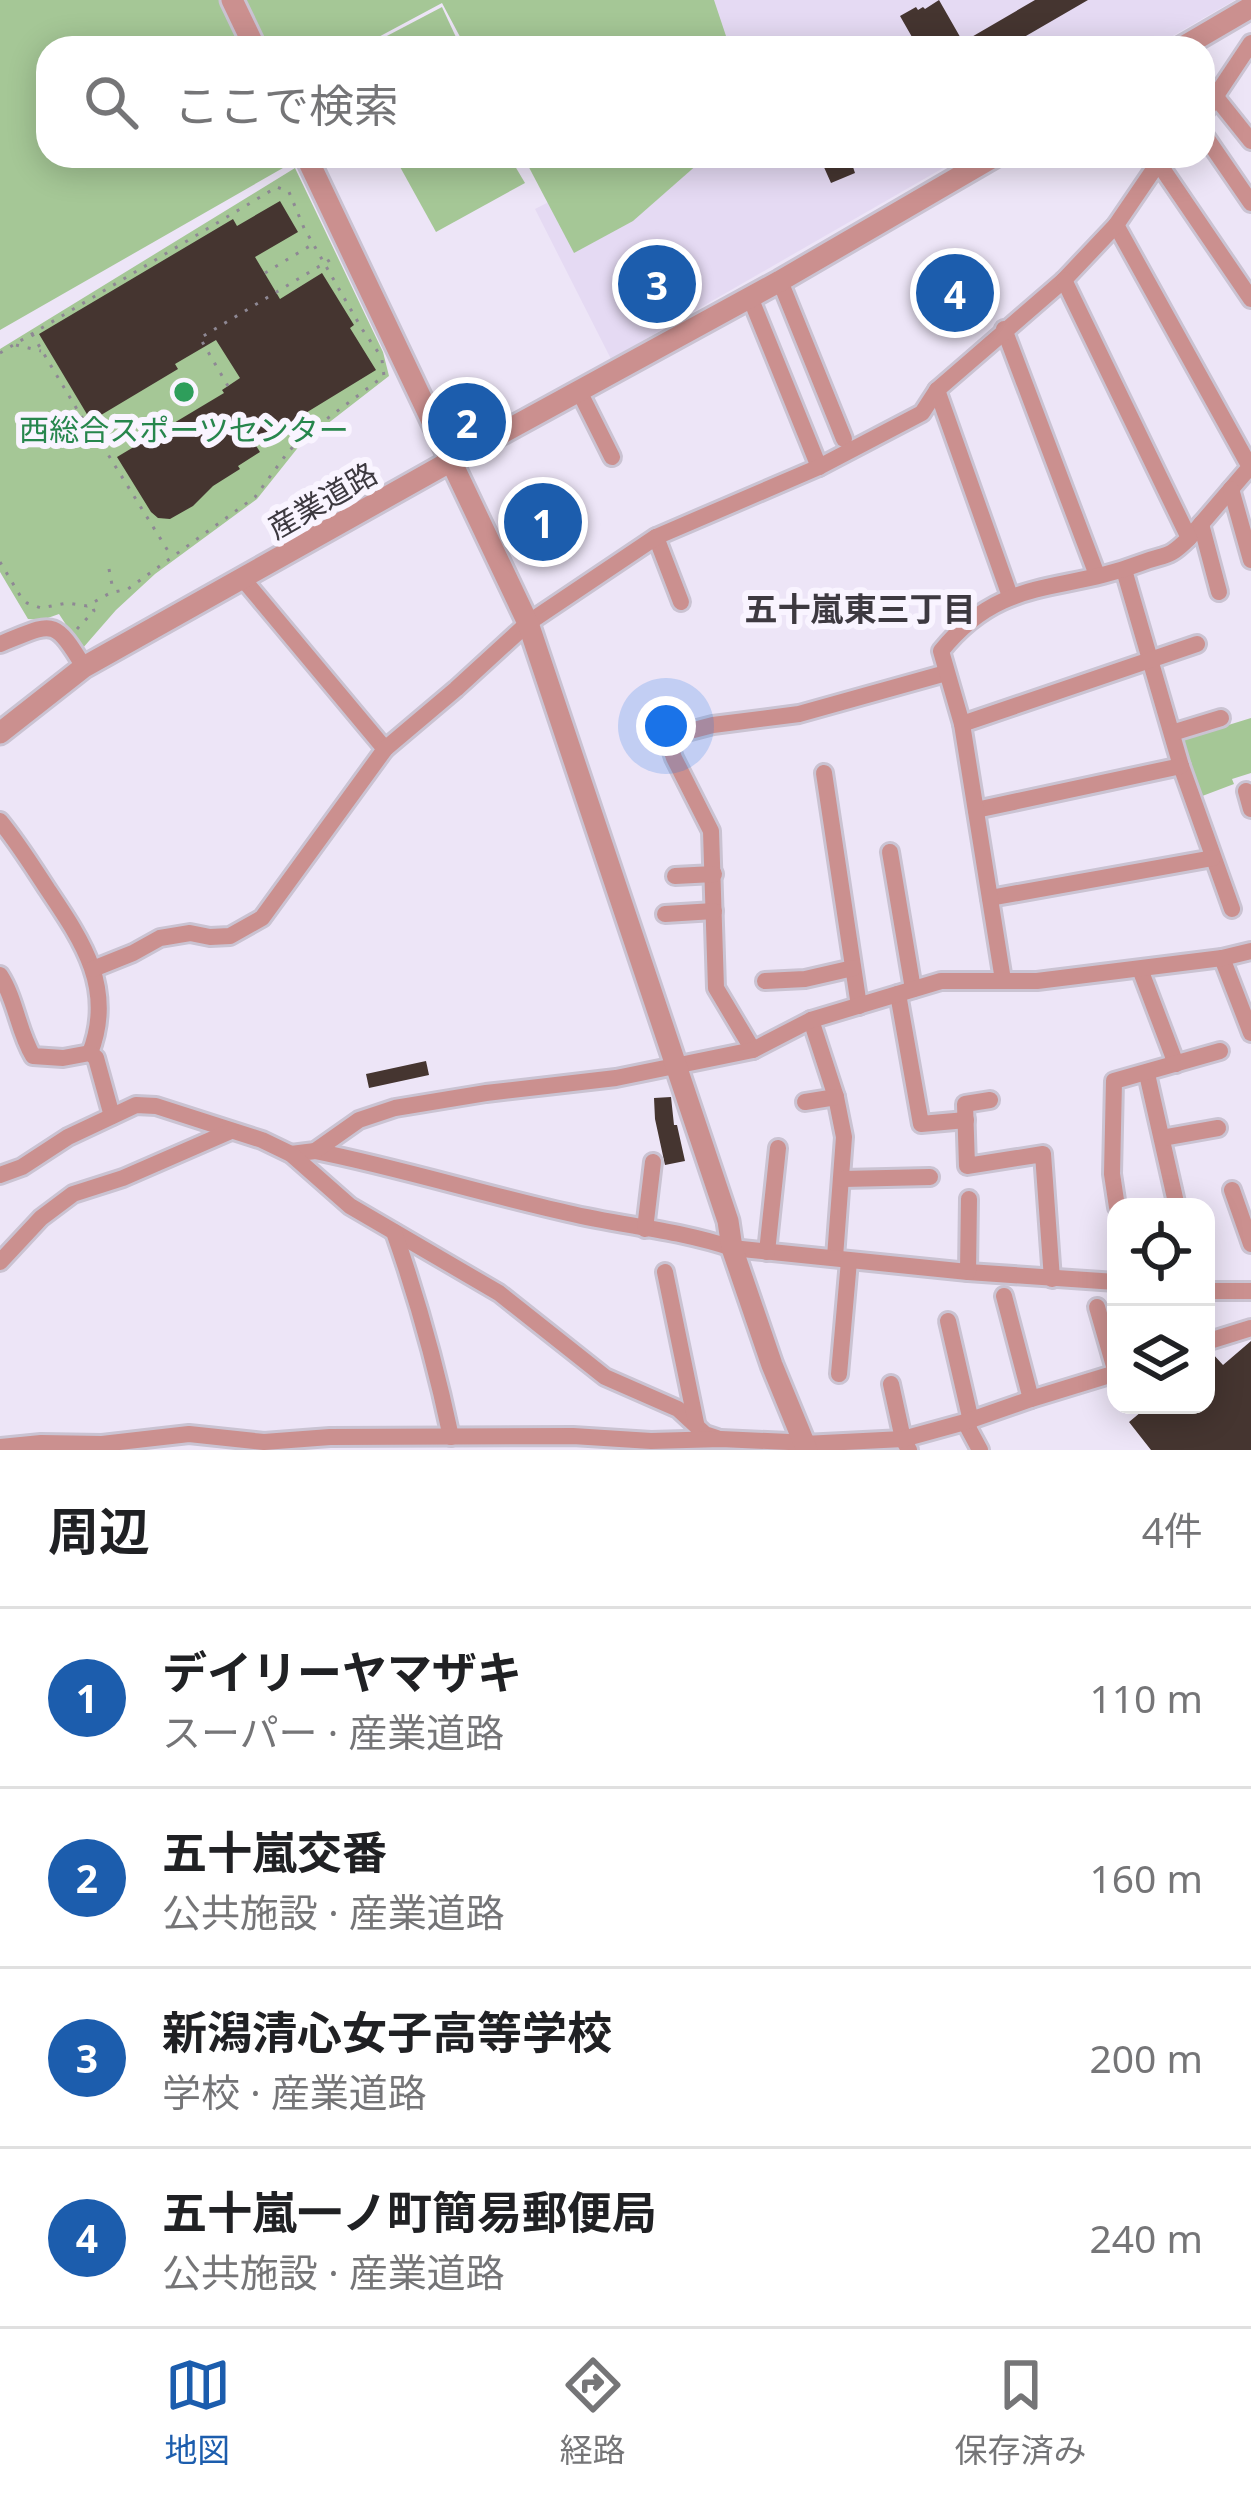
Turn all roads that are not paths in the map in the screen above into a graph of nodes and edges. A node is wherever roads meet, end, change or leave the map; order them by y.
1 (232, 0) edge
2 (1251, 8) edge
3 (249, 36) edge
4 (1202, 36) edge
5 (1248, 55) edge
6 (1215, 96) joint
7 (1251, 141) edge
8 (1215, 150) edge
9 (312, 168) edge
10 (974, 168) edge
11 (1154, 168) edge
12 (1166, 168) edge
13 (1251, 202) edge
14 (1116, 224) junction
15 (1064, 280) junction
16 (780, 281) junction
17 (749, 297) junction
18 (1251, 299) edge
19 (1004, 329) junction
20 (937, 389) junction
21 (579, 391) junction
22 (844, 439) dead end
23 (612, 457) dead end
24 (451, 461) junction
25 (819, 467) junction
26 (1251, 467) edge
27 (1232, 489) junction
28 (1195, 531) junction
29 (656, 537) junction
30 (1251, 560) edge
31 (1124, 570) junction
32 (1097, 575) junction
33 (243, 579) junction
34 (1219, 592) dead end
35 (1010, 596) junction
36 (681, 602) dead end
37 (528, 622) junction
38 (0, 644) edge
39 (1197, 644) dead end
40 (1150, 659) junction
41 (84, 667) junction
42 (946, 673) junction
43 (651, 715) dead end
44 (1221, 718) dead end
45 (962, 724) junction
46 (0, 733) edge
47 (1172, 734) junction
48 (667, 737) junction
49 (385, 749) junction
50 (1181, 766) junction
51 (824, 773) dead end
52 (976, 810) junction
53 (0, 821) edge
54 (890, 852) dead end
55 (1213, 857) junction
56 (714, 874) junction
57 (675, 877) dead end
58 (990, 898) junction
59 (1232, 909) dead end
60 (714, 911) junction
61 (665, 914) dead end
62 (1251, 951) edge
63 (1222, 958) junction
64 (854, 968) junction
65 (93, 969) junction
66 (1140, 969) junction
67 (0, 975) edge
68 (1003, 980) junction
69 (765, 981) dead end
70 (905, 992) junction
71 (859, 1006) junction
72 (811, 1020) junction
73 (1251, 1033) edge
74 (753, 1050) junction
75 (1220, 1052) dead end
76 (90, 1053) junction
77 (1176, 1064) junction
78 (674, 1066) junction
79 (1147, 1074) junction
80 (836, 1097) junction
81 (990, 1100) dead end
82 (805, 1102) dead end
83 (112, 1115) junction
84 (966, 1120) junction
85 (1218, 1128) dead end
86 (232, 1131) junction
87 (1162, 1138) junction
88 (778, 1148) dead end
89 (315, 1151) junction
90 (291, 1154) junction
91 (652, 1162) dead end
92 (0, 1175) edge
93 (930, 1177) dead end
94 (843, 1179) junction
95 (1232, 1190) dead end
96 (1116, 1198) edge
97 (1175, 1198) edge
98 (969, 1199) dead end
99 (645, 1229) junction
100 (393, 1231) junction
101 (1251, 1244) edge
102 (732, 1248) junction
103 (767, 1252) junction
104 (842, 1259) junction
105 (0, 1262) edge
106 (665, 1272) dead end
107 (968, 1272) junction
108 (1052, 1279) junction
109 (1107, 1282) edge
110 (1215, 1291) edge
111 (1251, 1291) edge
112 (1004, 1296) dead end
113 (1097, 1307) dead end
114 (948, 1322) dead end
115 (1251, 1328) edge
116 (1215, 1339) edge
117 (1107, 1342) edge
118 (839, 1373) dead end
119 (1107, 1376) edge
120 (890, 1384) dead end
121 (1031, 1399) junction
122 (968, 1421) junction
123 (695, 1423) junction
124 (451, 1436) junction
125 (721, 1444) edge
126 (906, 1444) edge
127 (265, 1446) edge
128 (806, 1447) edge
129 (0, 1448) edge
130 (980, 1450) edge

1 - 3 street
2 - 4 street
5 - 6 street
6 - 7 street
8 - 13 street
9 - 24 street
10 - 16 street, 産業道路
11 - 14 street
12 - 18 street
14 - 15 street
14 - 26 street
15 - 19 street
15 - 28 street
16 - 17 street, 産業道路
16 - 22 street
17 - 21 street, 産業道路
17 - 25 street
19 - 20 street
19 - 32 street
20 - 25 street
20 - 35 street
21 - 23 street
21 - 24 street, 産業道路
24 - 33 street, 産業道路
24 - 37 street
25 - 29 street
26 - 27 street
27 - 28 street
27 - 30 street
28 - 31 street
28 - 34 street
29 - 36 street
29 - 37 street
31 - 32 street
31 - 40 street
32 - 35 street
33 - 41 street, 産業道路
33 - 49 street
35 - 42 street
37 - 49 street
37 - 78 street
38 - 41 street
39 - 40 street
40 - 45 street
40 - 47 street
41 - 46 street, 産業道路
42 - 45 street
42 - 48 street
43 - 48 street
44 - 47 street
45 - 52 street
47 - 50 street
48 - 56 street
49 - 65 street
50 - 52 street
50 - 55 street
51 - 64 street
52 - 58 street
53 - 65 street
54 - 70 street
55 - 58 street
55 - 59 street
56 - 57 street
56 - 60 street
58 - 68 street
60 - 61 street
60 - 74 street
62 - 63 street
63 - 66 street
63 - 73 street
64 - 69 street
64 - 71 street
65 - 76 street
66 - 68 street
66 - 77 street
67 - 76 street
68 - 70 street
70 - 71 street
70 - 84 street
71 - 72 street
72 - 74 street
72 - 80 street
74 - 78 street
75 - 77 street
76 - 83 street
77 - 79 street
78 - 89 street
78 - 102 street
79 - 87 street
79 - 96 street
80 - 82 street
80 - 94 street
81 - 84 street
83 - 86 street
83 - 92 street
84 - 108 street
85 - 87 street
86 - 90 street
86 - 105 street
87 - 97 street
88 - 103 street
89 - 90 street
89 - 99 street
90 - 100 street
91 - 99 street
93 - 94 street
94 - 104 street
95 - 101 street
98 - 107 street
99 - 102 street
100 - 123 street
100 - 124 street
102 - 103 street
102 - 128 street
103 - 104 street
104 - 107 street
104 - 118 street
106 - 123 street
107 - 108 street
108 - 109 street
110 - 111 street
112 - 121 street
113 - 117 street
114 - 122 street
115 - 116 street
119 - 121 street
120 - 126 street
121 - 122 street
122 - 126 street
122 - 130 street
123 - 125 street
124 - 125 street
124 - 127 street
125 - 128 street
126 - 128 street
127 - 129 street

